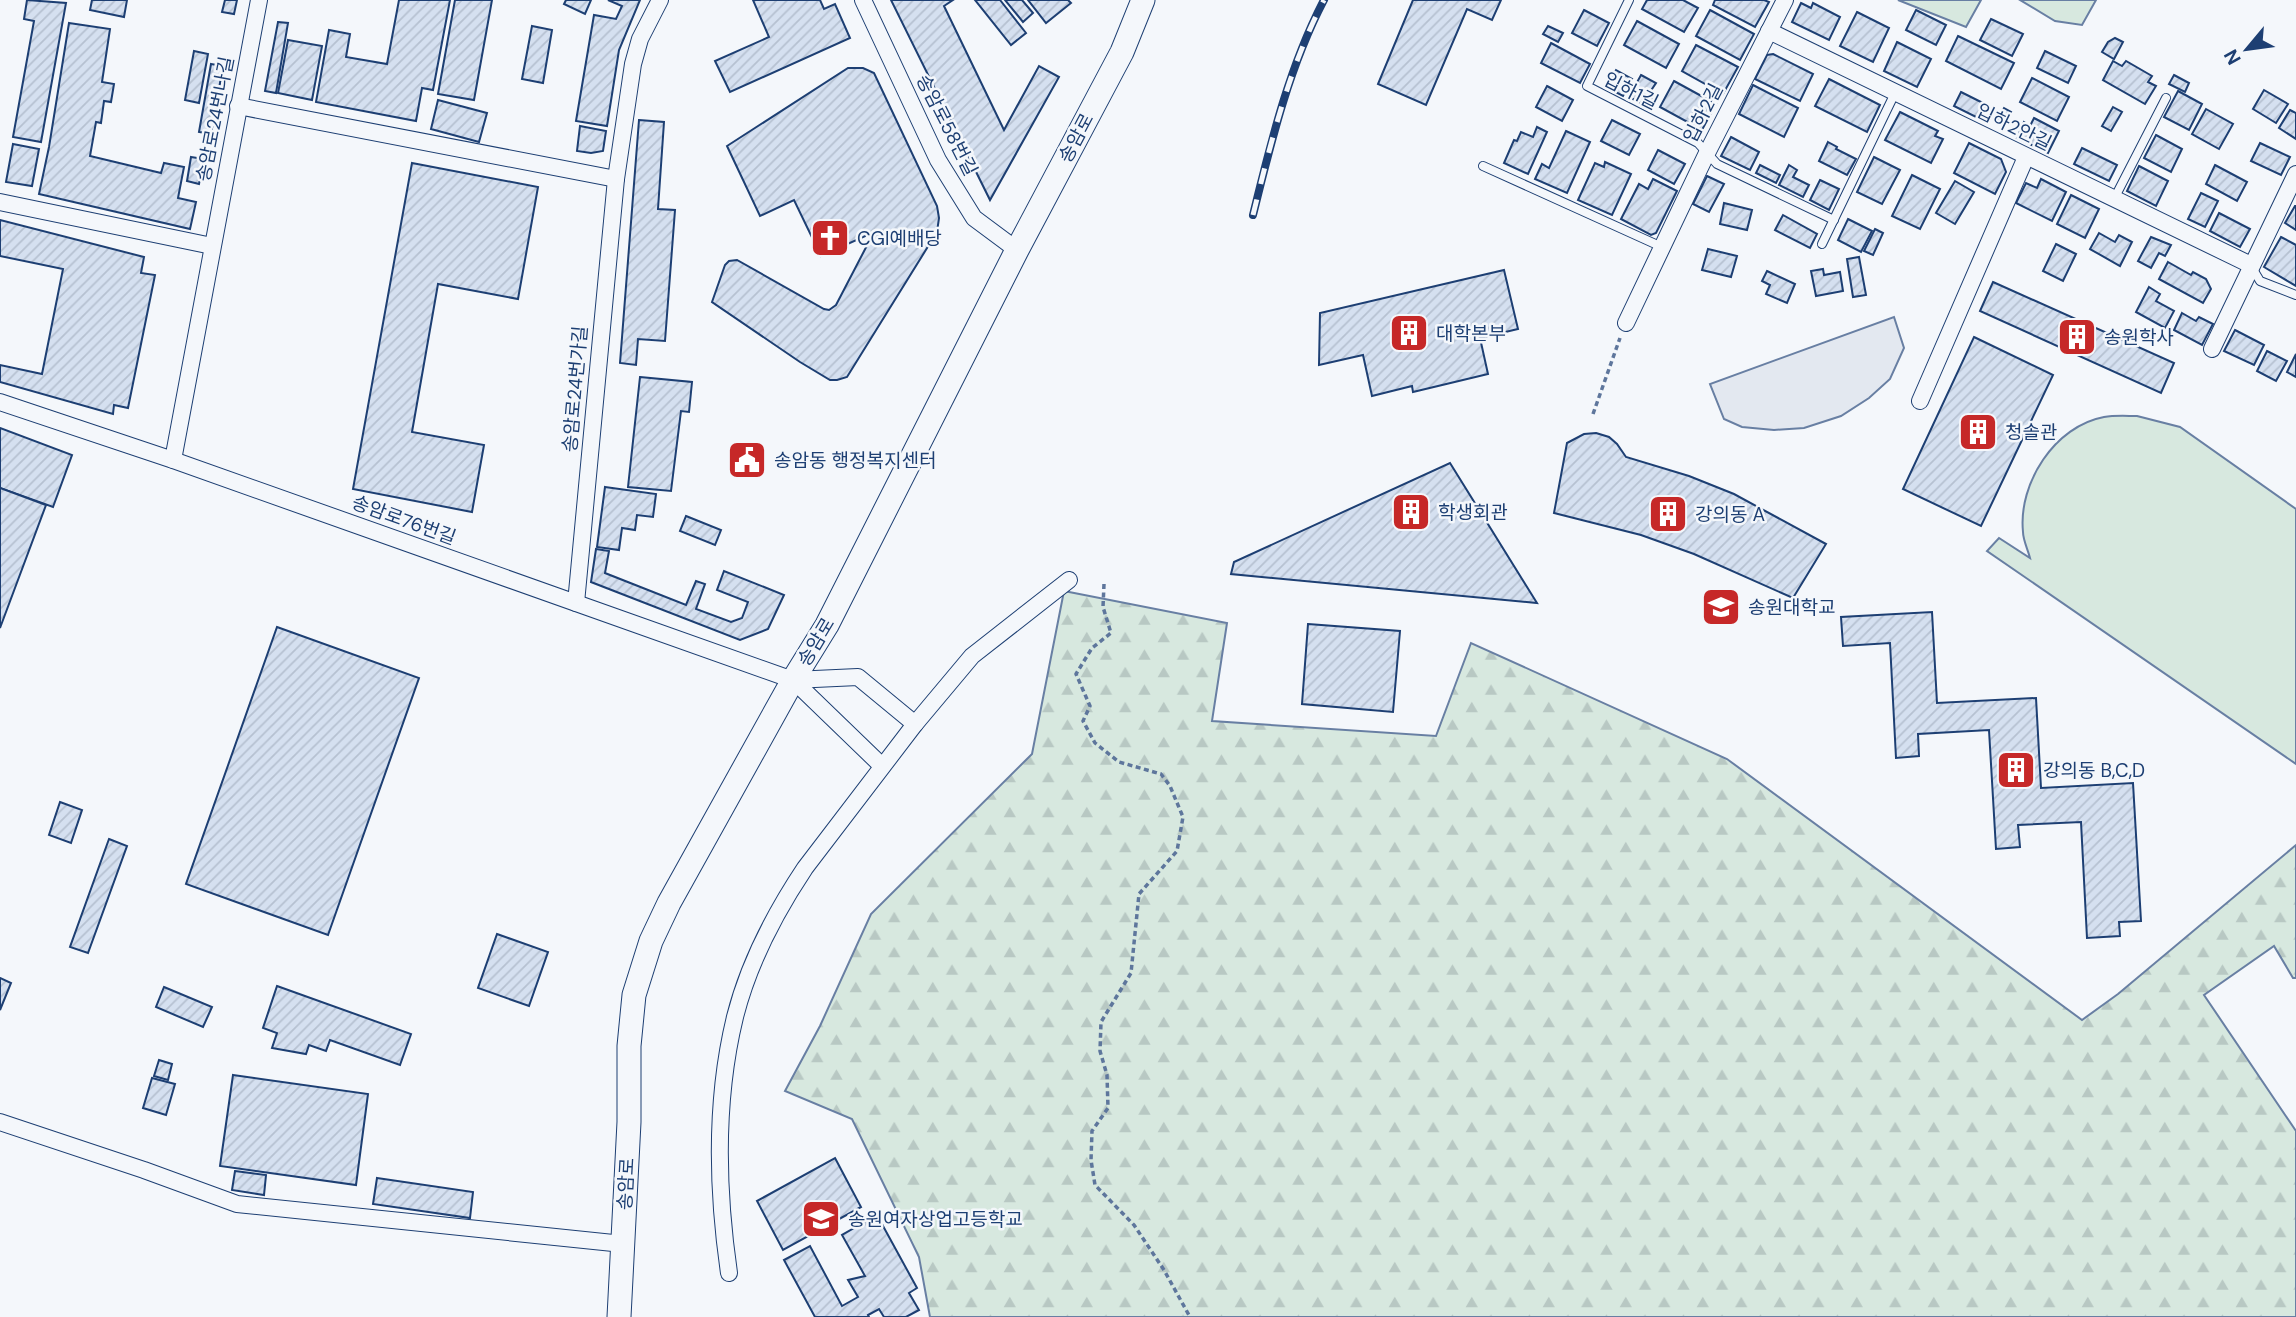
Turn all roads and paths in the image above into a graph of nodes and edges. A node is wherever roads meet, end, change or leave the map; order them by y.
1 (259, 0) edge
2 (660, 0) edge
3 (863, 0) edge
4 (1143, 0) edge
5 (1629, 0) edge
6 (1785, 0) edge
7 (1769, 31) junction
8 (1895, 93) junction
9 (2166, 98) dead end
10 (238, 106) junction
11 (1707, 153) junction
12 (2026, 157) junction
13 (1483, 166) dead end
14 (2296, 174) edge
15 (616, 179) junction
16 (2114, 199) junction
17 (0, 202) edge
18 (1834, 220) junction
19 (1822, 244) dead end
20 (212, 246) junction
21 (1662, 247) junction
22 (1017, 250) junction
23 (2250, 265) junction
24 (2296, 295) edge
25 (1626, 323) joint
26 (2212, 349) dead end
27 (1920, 401) dead end
28 (0, 402) edge
29 (1593, 414) dead end
30 (173, 460) junction
31 (1069, 580) dead end
32 (1104, 584) dead end
33 (576, 603) junction
34 (793, 680) junction
35 (915, 724) junction
36 (882, 766) junction
37 (0, 1122) edge
38 (623, 1244) junction
39 (729, 1273) dead end
40 (619, 1317) edge
41 (1190, 1317) edge

1 - 10 street, 송암로24번나길
2 - 15 street, 송암로24번가길
3 - 22 street, 송암로58번길
4 - 22 main road, 송암로
5 - 11 lane, 입하1길
6 - 7 street, 입하2길
7 - 8 street, 입하2안길
7 - 11 street, 입하2길
8 - 12 street, 입하2안길
8 - 18 lane
9 - 16 lane
10 - 15 street
10 - 20 street, 송암로24번나길
11 - 18 lane
11 - 21 street, 입하2길
12 - 16 street, 입하2안길
12 - 27 street
13 - 21 lane
14 - 23 street
15 - 33 street, 송암로24번가길
16 - 23 street, 입하2안길
17 - 20 street
18 - 19 lane
20 - 30 street, 송암로24번나길
21 - 25 street, 입하2길
22 - 34 main road, 송암로
23 - 24 lane, 입하2안길
23 - 26 street
25 - 29 path
28 - 30 street, 송암로76번길
30 - 33 street, 송암로76번길
31 - 35 street
32 - 41 path
33 - 34 street, 송암로76번길
34 - 35 street
34 - 36 street
34 - 38 main road, 송암로
35 - 36 street
36 - 39 street
37 - 38 street
38 - 40 main road, 송암로

